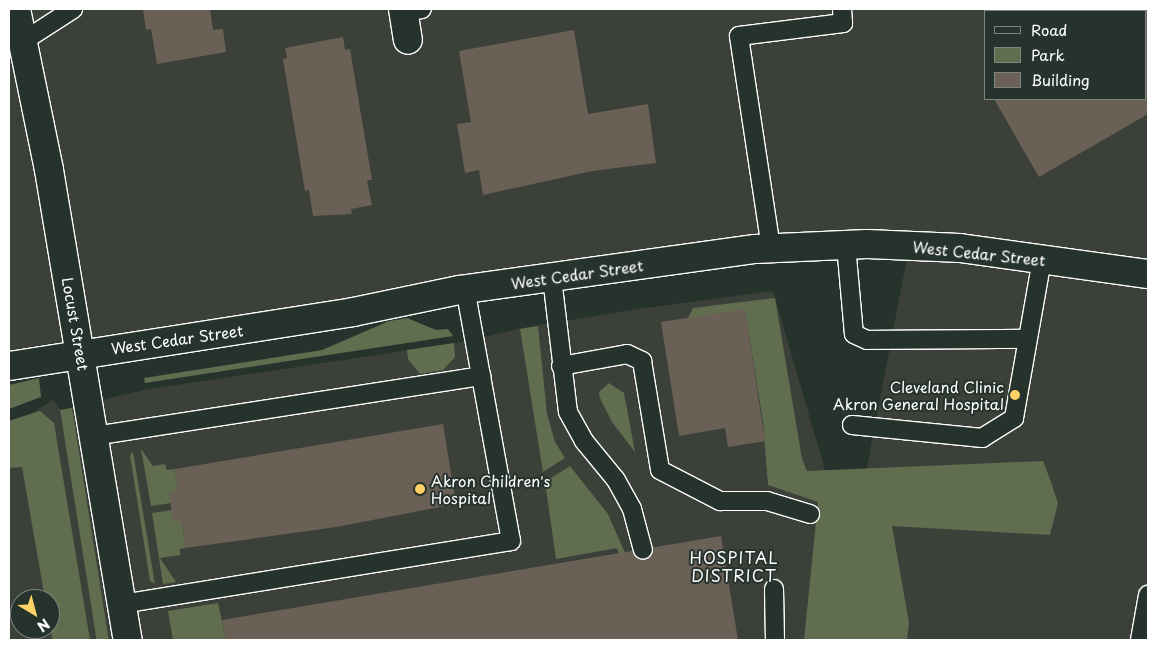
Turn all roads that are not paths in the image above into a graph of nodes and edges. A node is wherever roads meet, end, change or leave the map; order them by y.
1 (16, 9) edge
2 (73, 9) edge
3 (842, 9) edge
4 (409, 10) edge
5 (408, 40) dead end
6 (22, 42) junction
7 (846, 245) junction
8 (771, 248) junction
9 (1042, 259) junction
10 (1148, 274) edge
11 (552, 278) junction
12 (465, 289) junction
13 (1027, 339) junction
14 (80, 352) junction
15 (9, 366) edge
16 (561, 366) junction
17 (481, 376) junction
18 (852, 425) dead end
19 (94, 436) junction
20 (810, 514) dead end
21 (643, 550) dead end
22 (774, 589) dead end
23 (1148, 595) edge
24 (122, 604) junction
25 (128, 640) edge
26 (775, 640) edge
27 (1140, 640) edge

1 - 6 main road, Locust Street
2 - 6 lane
3 - 8 lane
4 - 5 main road
6 - 14 main road, Locust Street
7 - 8 main road, West Cedar Street
7 - 9 main road, West Cedar Street
7 - 13 lane
8 - 11 main road, West Cedar Street
9 - 10 main road, West Cedar Street
9 - 13 lane
11 - 12 main road, West Cedar Street
11 - 16 lane
12 - 14 main road, West Cedar Street
12 - 17 lane
13 - 18 lane
14 - 15 main road, West Cedar Street
14 - 19 main road, Locust Street
16 - 20 lane
16 - 21 lane
17 - 19 lane
17 - 24 lane
19 - 24 main road, Locust Street
22 - 26 lane
23 - 27 lane
24 - 25 main road, Locust Street

